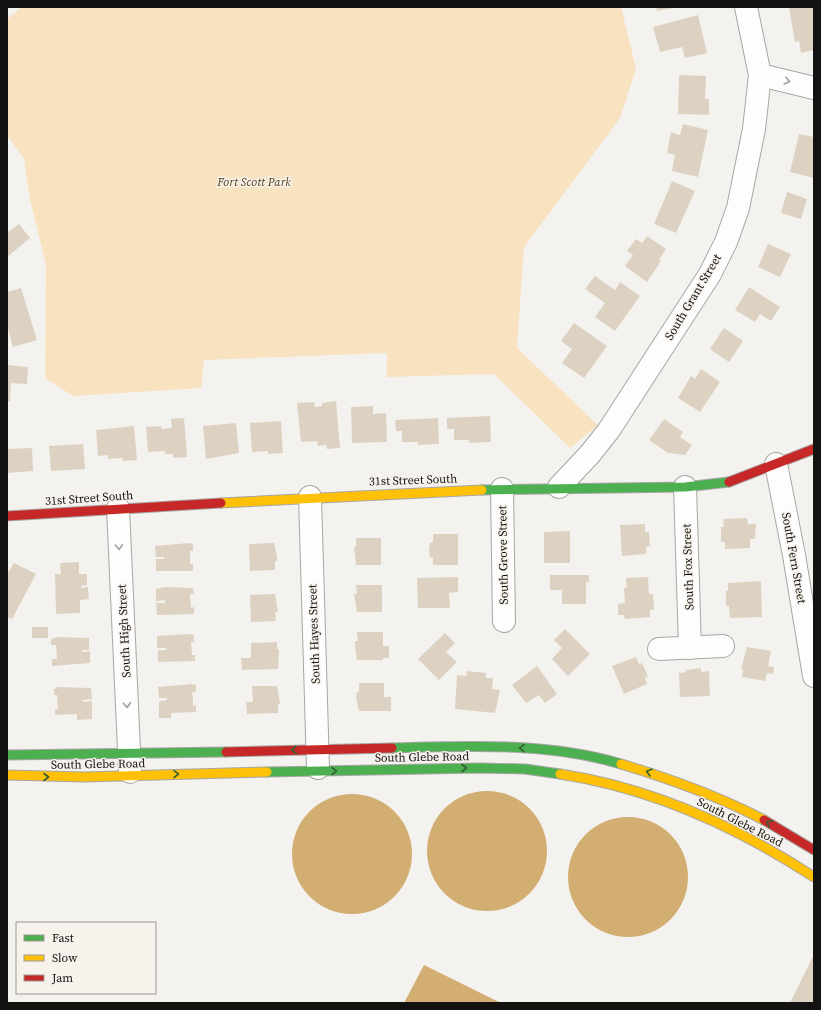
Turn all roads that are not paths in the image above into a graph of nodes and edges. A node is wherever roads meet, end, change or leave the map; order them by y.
1 (746, 7) edge
2 (760, 75) junction
3 (814, 88) edge
4 (814, 449) edge
5 (776, 464) junction
6 (559, 487) junction
7 (685, 487) junction
8 (502, 489) junction
9 (310, 497) junction
10 (118, 508) junction
11 (7, 516) edge
12 (504, 621) dead end
13 (723, 646) dead end
14 (690, 648) junction
15 (659, 649) dead end
16 (814, 676) edge
17 (317, 749) junction
18 (129, 754) junction
19 (7, 755) edge
20 (318, 771) junction
21 (7, 775) edge
22 (130, 776) junction
23 (814, 850) edge
24 (813, 872) edge

1 - 2 street, South Grant Street
2 -> 3 street
2 - 6 street, South Grant Street
4 - 5 main road, 31st Street South
5 - 7 main road, 31st Street South
5 - 16 street, South Fern Street
6 - 7 main road, 31st Street South
6 - 8 main road, 31st Street South
7 - 14 street, South Fox Street
8 - 9 main road, 31st Street South
8 - 12 street, South Grove Street
9 - 10 main road, 31st Street South
9 - 17 street, South Hayes Street
10 - 11 main road, 31st Street South
10 -> 18 street, South High Street
13 - 14 street
14 - 15 street
17 -> 18 main road, South Glebe Road
17 - 20 street, South Hayes Street
23 -> 17 main road, South Glebe Road
18 - 19 main road, South Glebe Road
18 - 22 street, South High Street
22 -> 20 main road, South Glebe Road
20 -> 24 main road, South Glebe Road
21 -> 22 main road, South Glebe Road

